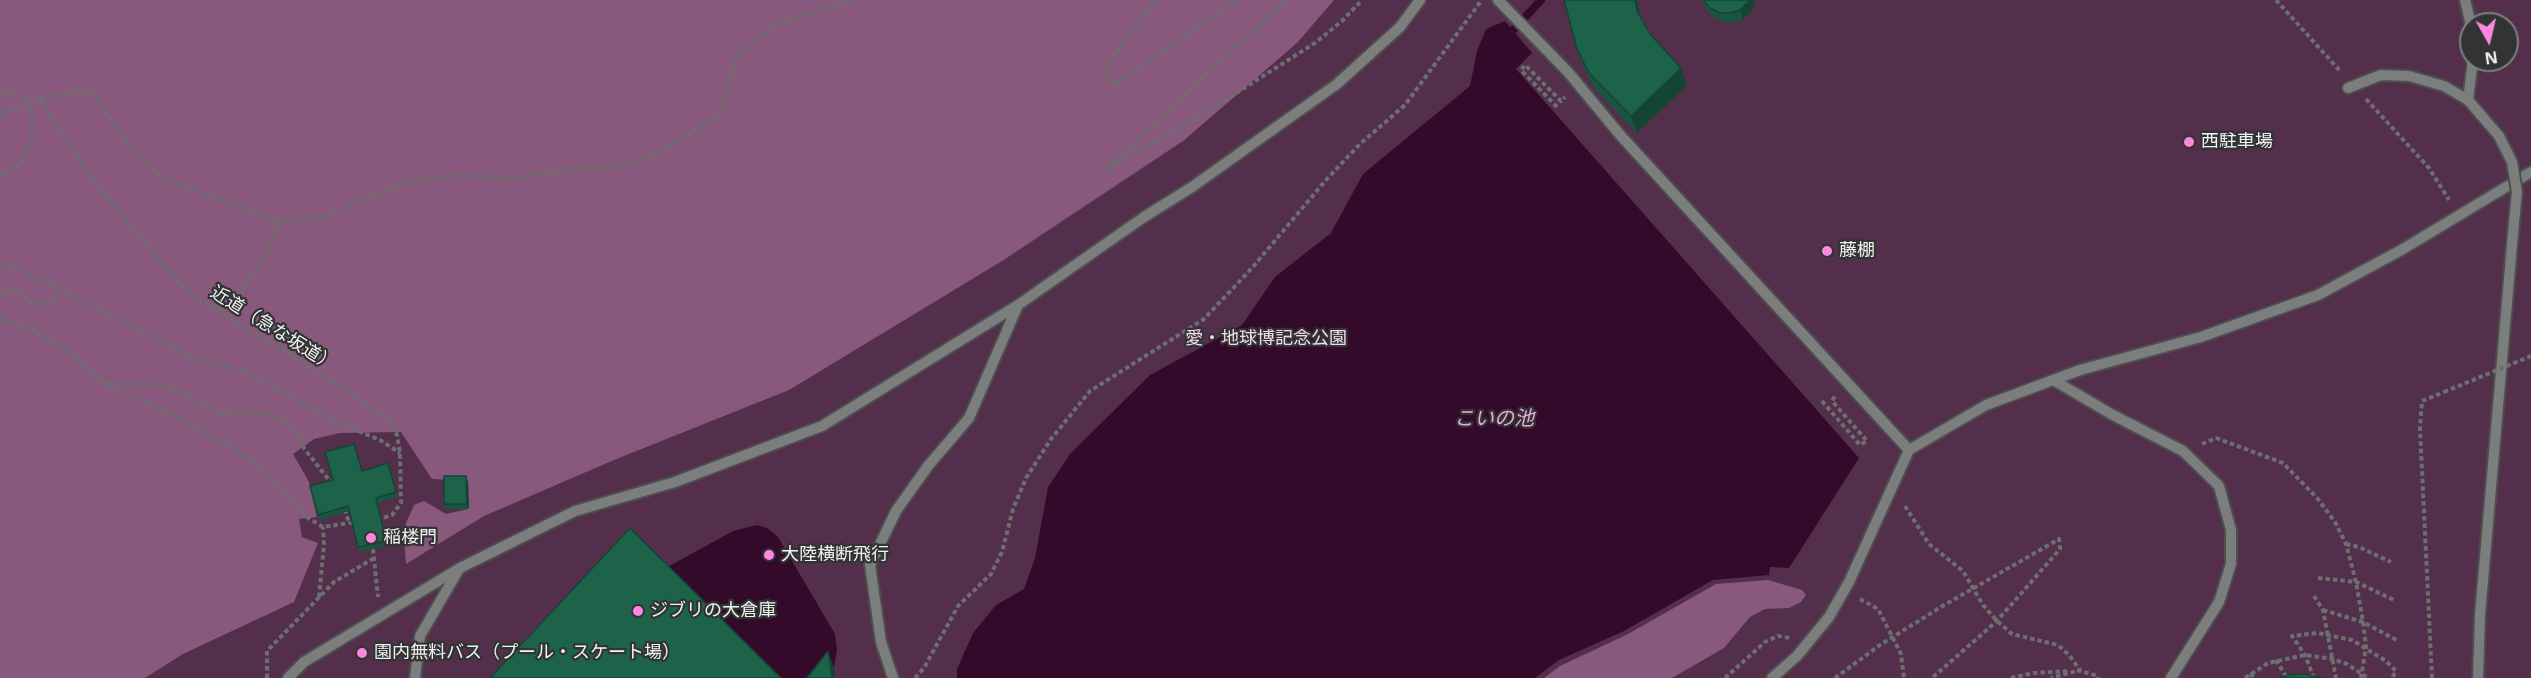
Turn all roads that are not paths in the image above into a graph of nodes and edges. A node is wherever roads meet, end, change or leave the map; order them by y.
1 (1420, 0) edge
2 (1500, 1) edge
3 (2472, 72) edge
4 (2348, 88) dead end
5 (2468, 100) junction
6 (2531, 172) edge
7 (1018, 305) junction
8 (2055, 381) junction
9 (1909, 450) junction
10 (460, 568) junction
11 (288, 678) edge
12 (415, 678) edge
13 (893, 678) edge
14 (1772, 678) edge
15 (2171, 678) edge
16 (2478, 678) edge

1 - 7 lane
2 - 9 lane
3 - 5 lane
4 - 5 lane
5 - 16 lane, bridge
6 - 8 lane
7 - 10 lane
7 - 13 lane
8 - 9 lane
8 - 15 lane
9 - 14 lane
10 - 11 lane
10 - 12 lane

